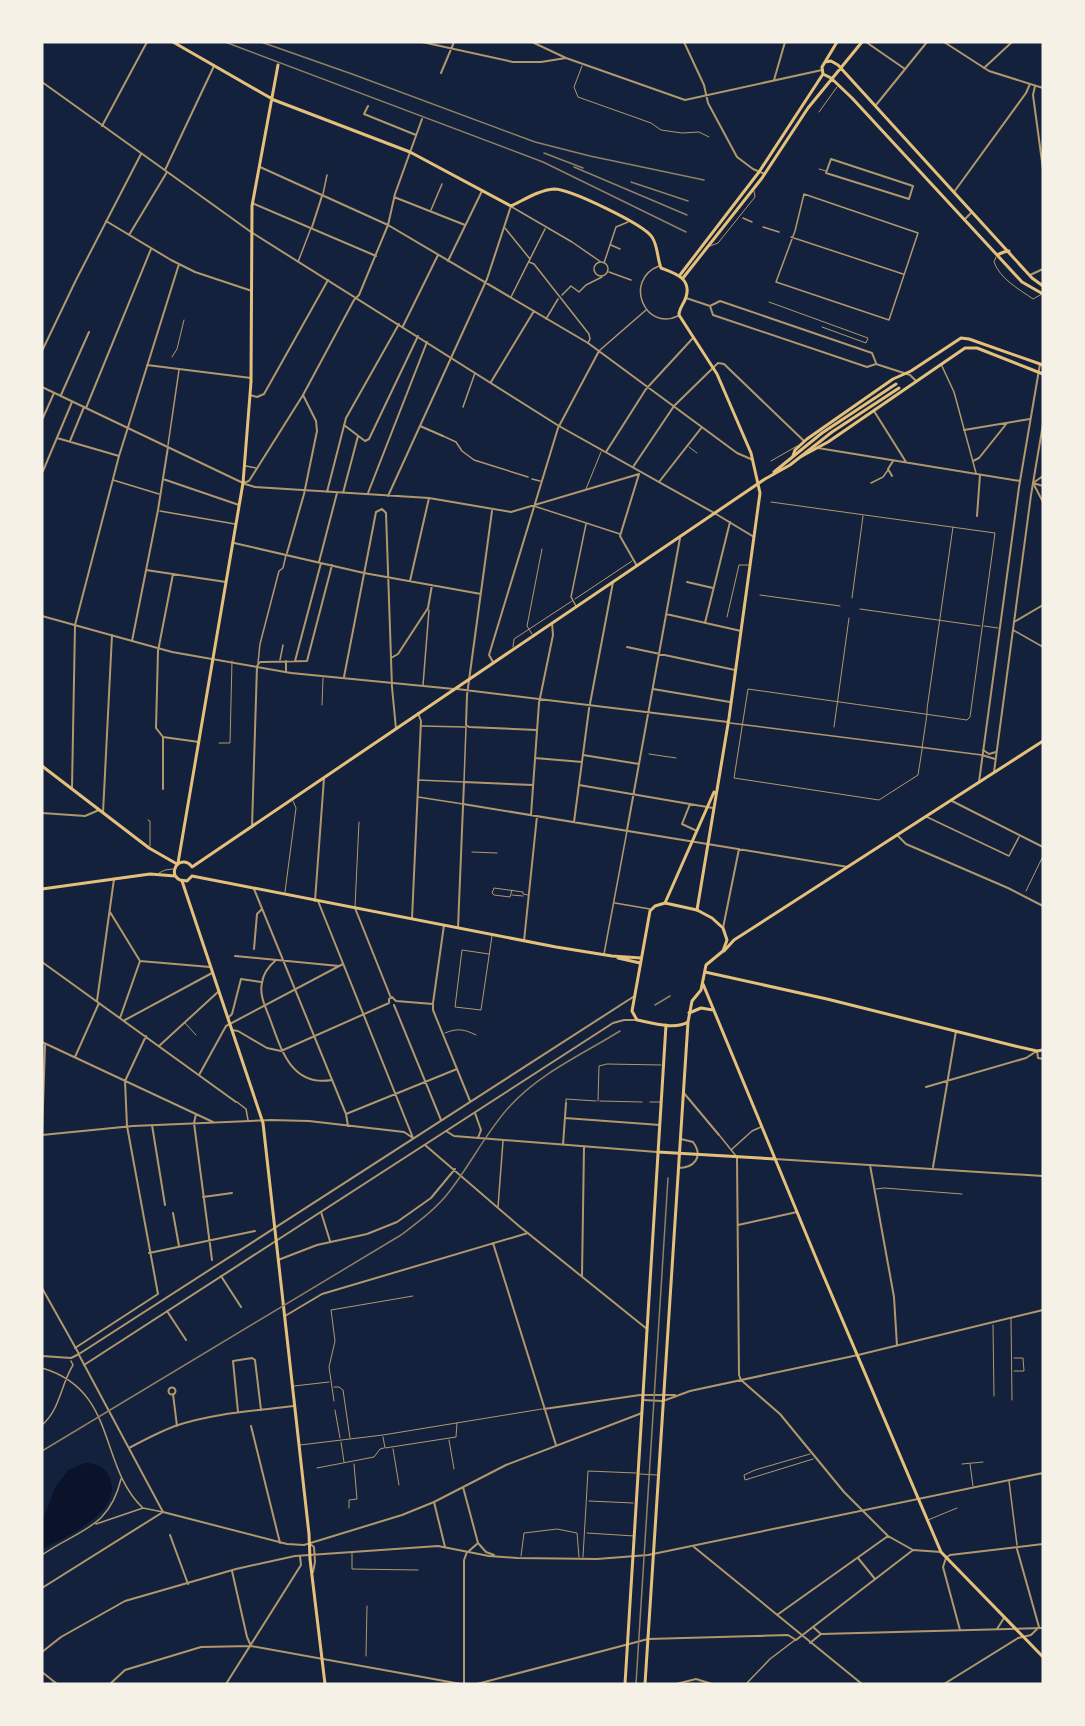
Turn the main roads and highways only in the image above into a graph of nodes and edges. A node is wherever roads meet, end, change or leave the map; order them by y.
1 (173, 42) edge
2 (837, 42) edge
3 (864, 42) edge
4 (824, 62) junction
5 (278, 65) dead end
6 (840, 69) junction
7 (823, 72) junction
8 (831, 78) junction
9 (272, 98) junction
10 (1009, 251) junction
11 (997, 255) junction
12 (680, 275) junction
13 (683, 279) junction
14 (1043, 286) edge
15 (1043, 294) edge
16 (1042, 365) edge
17 (1041, 373) edge
18 (793, 456) junction
19 (800, 457) junction
20 (765, 479) junction
21 (758, 484) junction
22 (1043, 741) edge
23 (42, 766) edge
24 (717, 787) junction
25 (177, 865) junction
26 (192, 867) junction
27 (175, 876) junction
28 (192, 876) junction
29 (182, 881) junction
30 (42, 889) edge
31 (666, 903) junction
32 (697, 910) junction
33 (727, 940) junction
34 (733, 941) junction
35 (723, 951) junction
36 (606, 955) junction
37 (641, 958) junction
38 (640, 963) junction
39 (705, 972) junction
40 (703, 984) junction
41 (713, 1010) junction
42 (690, 1013) junction
43 (688, 1022) junction
44 (666, 1025) junction
45 (1043, 1050) edge
46 (658, 1152) junction
47 (679, 1154) junction
48 (775, 1159) junction
49 (1043, 1657) edge
50 (326, 1684) edge
51 (625, 1684) edge
52 (645, 1684) edge

1 - 9 main road
2 - 4 main road
3 - 6 main road
4 - 6 main road
4 - 7 main road
5 - 9 main road
6 - 8 main road
6 - 10 main road
7 - 8 main road
7 - 12 main road
8 - 11 main road
8 - 13 main road
9 - 12 main road
9 - 25 main road
10 - 11 main road
10 - 14 main road
11 - 15 main road
12 - 13 main road
13 - 21 main road
16 - 18 main road
17 - 19 main road
18 - 19 main road
18 - 20 main road
19 - 20 main road
20 - 21 main road
21 - 24 main road
21 - 26 main road
22 - 34 main road
23 - 25 main road
24 - 31 main road
24 - 32 main road
25 - 26 main road
25 - 27 main road
26 - 28 main road
27 - 29 main road
27 - 30 main road
28 - 29 main road
28 - 36 main road
29 - 50 main road
31 - 32 main road
31 - 37 main road
32 - 33 main road
33 - 34 main road
33 - 35 main road
34 - 35 main road
35 - 39 main road
36 - 37 main road
36 - 38 main road
37 - 38 main road
38 - 44 main road
39 - 40 main road
39 - 45 main road
40 - 41 main road
40 - 42 main road
41 - 42 main road
41 - 48 main road
42 - 43 main road
43 - 44 main road
43 - 47 main road
44 - 46 main road
46 - 47 main road
46 - 51 main road
47 - 48 main road
47 - 52 main road
48 - 49 main road

